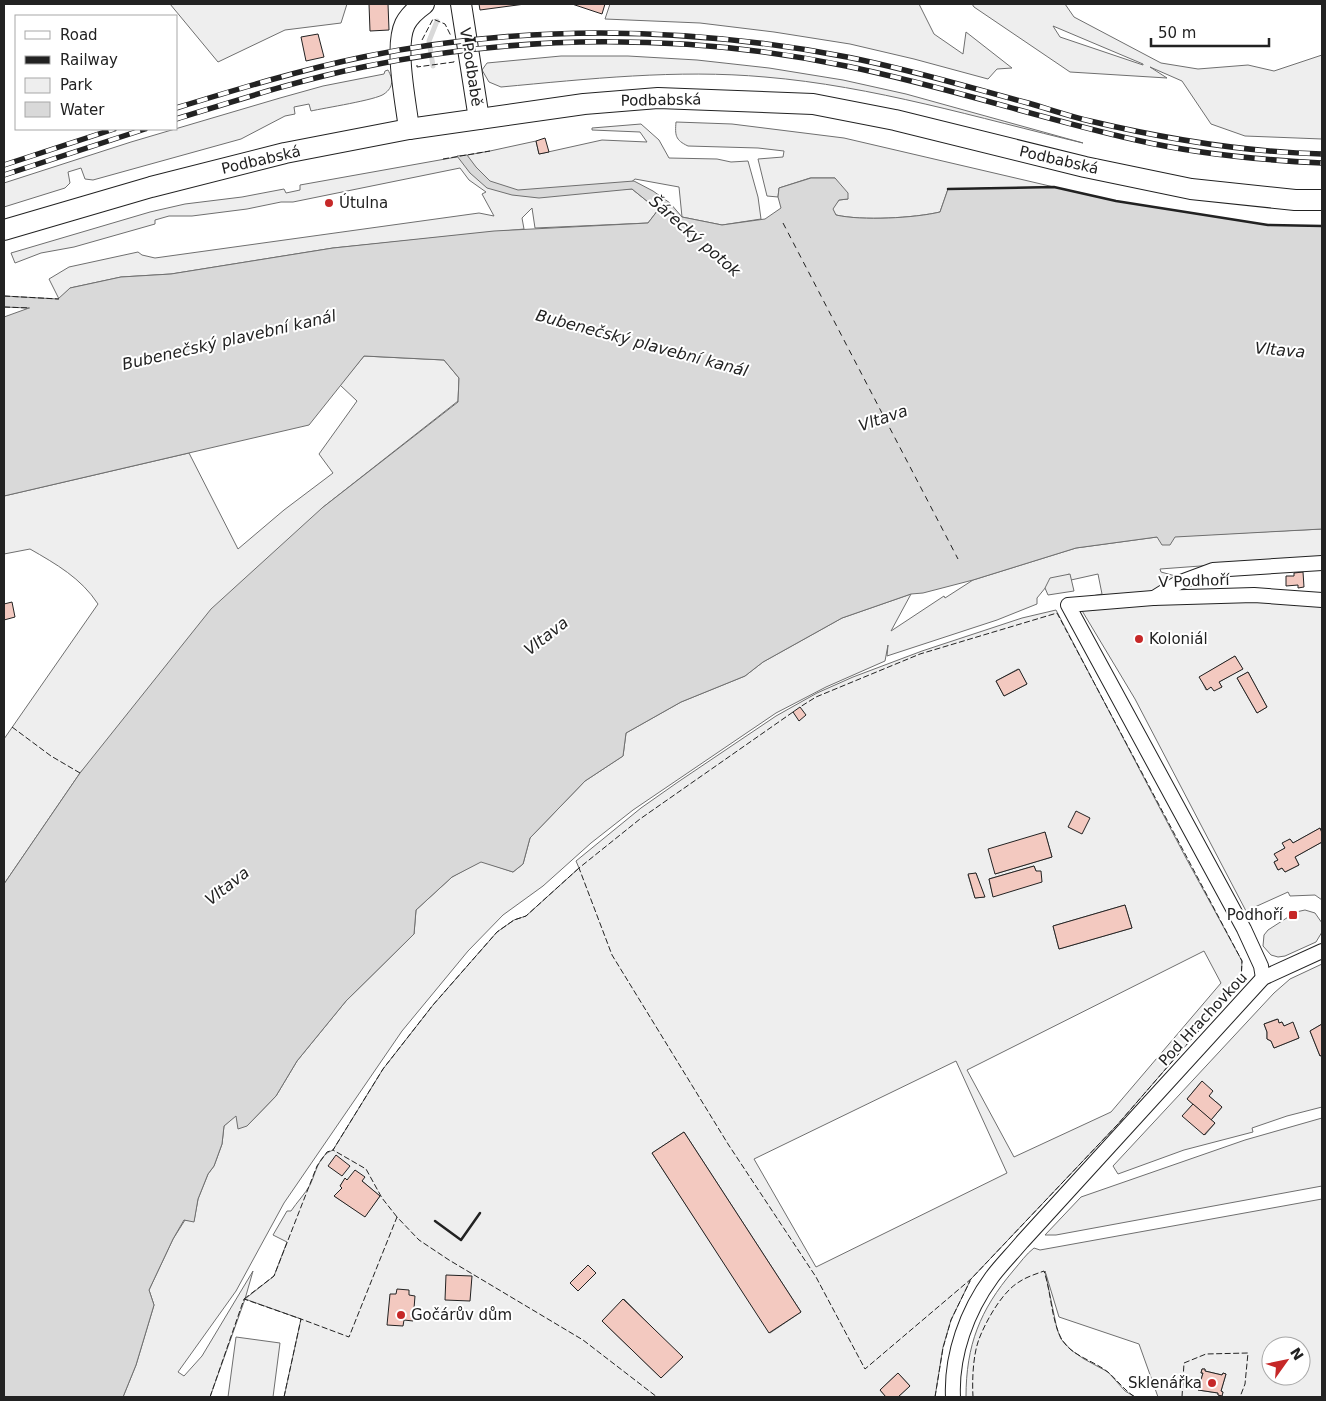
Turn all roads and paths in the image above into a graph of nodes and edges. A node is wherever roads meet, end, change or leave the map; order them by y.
1 (424, 4) edge
2 (457, 8) edge
3 (479, 119) junction
4 (409, 129) junction
5 (1322, 200) edge
6 (4, 230) edge
7 (1322, 563) edge
8 (1154, 598) junction
9 (1322, 600) edge
10 (1068, 605) joint
11 (1322, 951) edge
12 (1263, 978) junction
13 (953, 1397) edge

1 - 4 main road
2 - 3 main road, V Podbabě
3 - 4 main road, Podbabská
3 - 5 main road, Podbabská
4 - 6 main road, Podbabská
7 - 8 street
8 - 9 street, V Podhoří
8 - 10 street, V Podhoří
10 - 12 street, Pod Hrachovkou
11 - 12 street
12 - 13 street, Pod Hrachovkou

